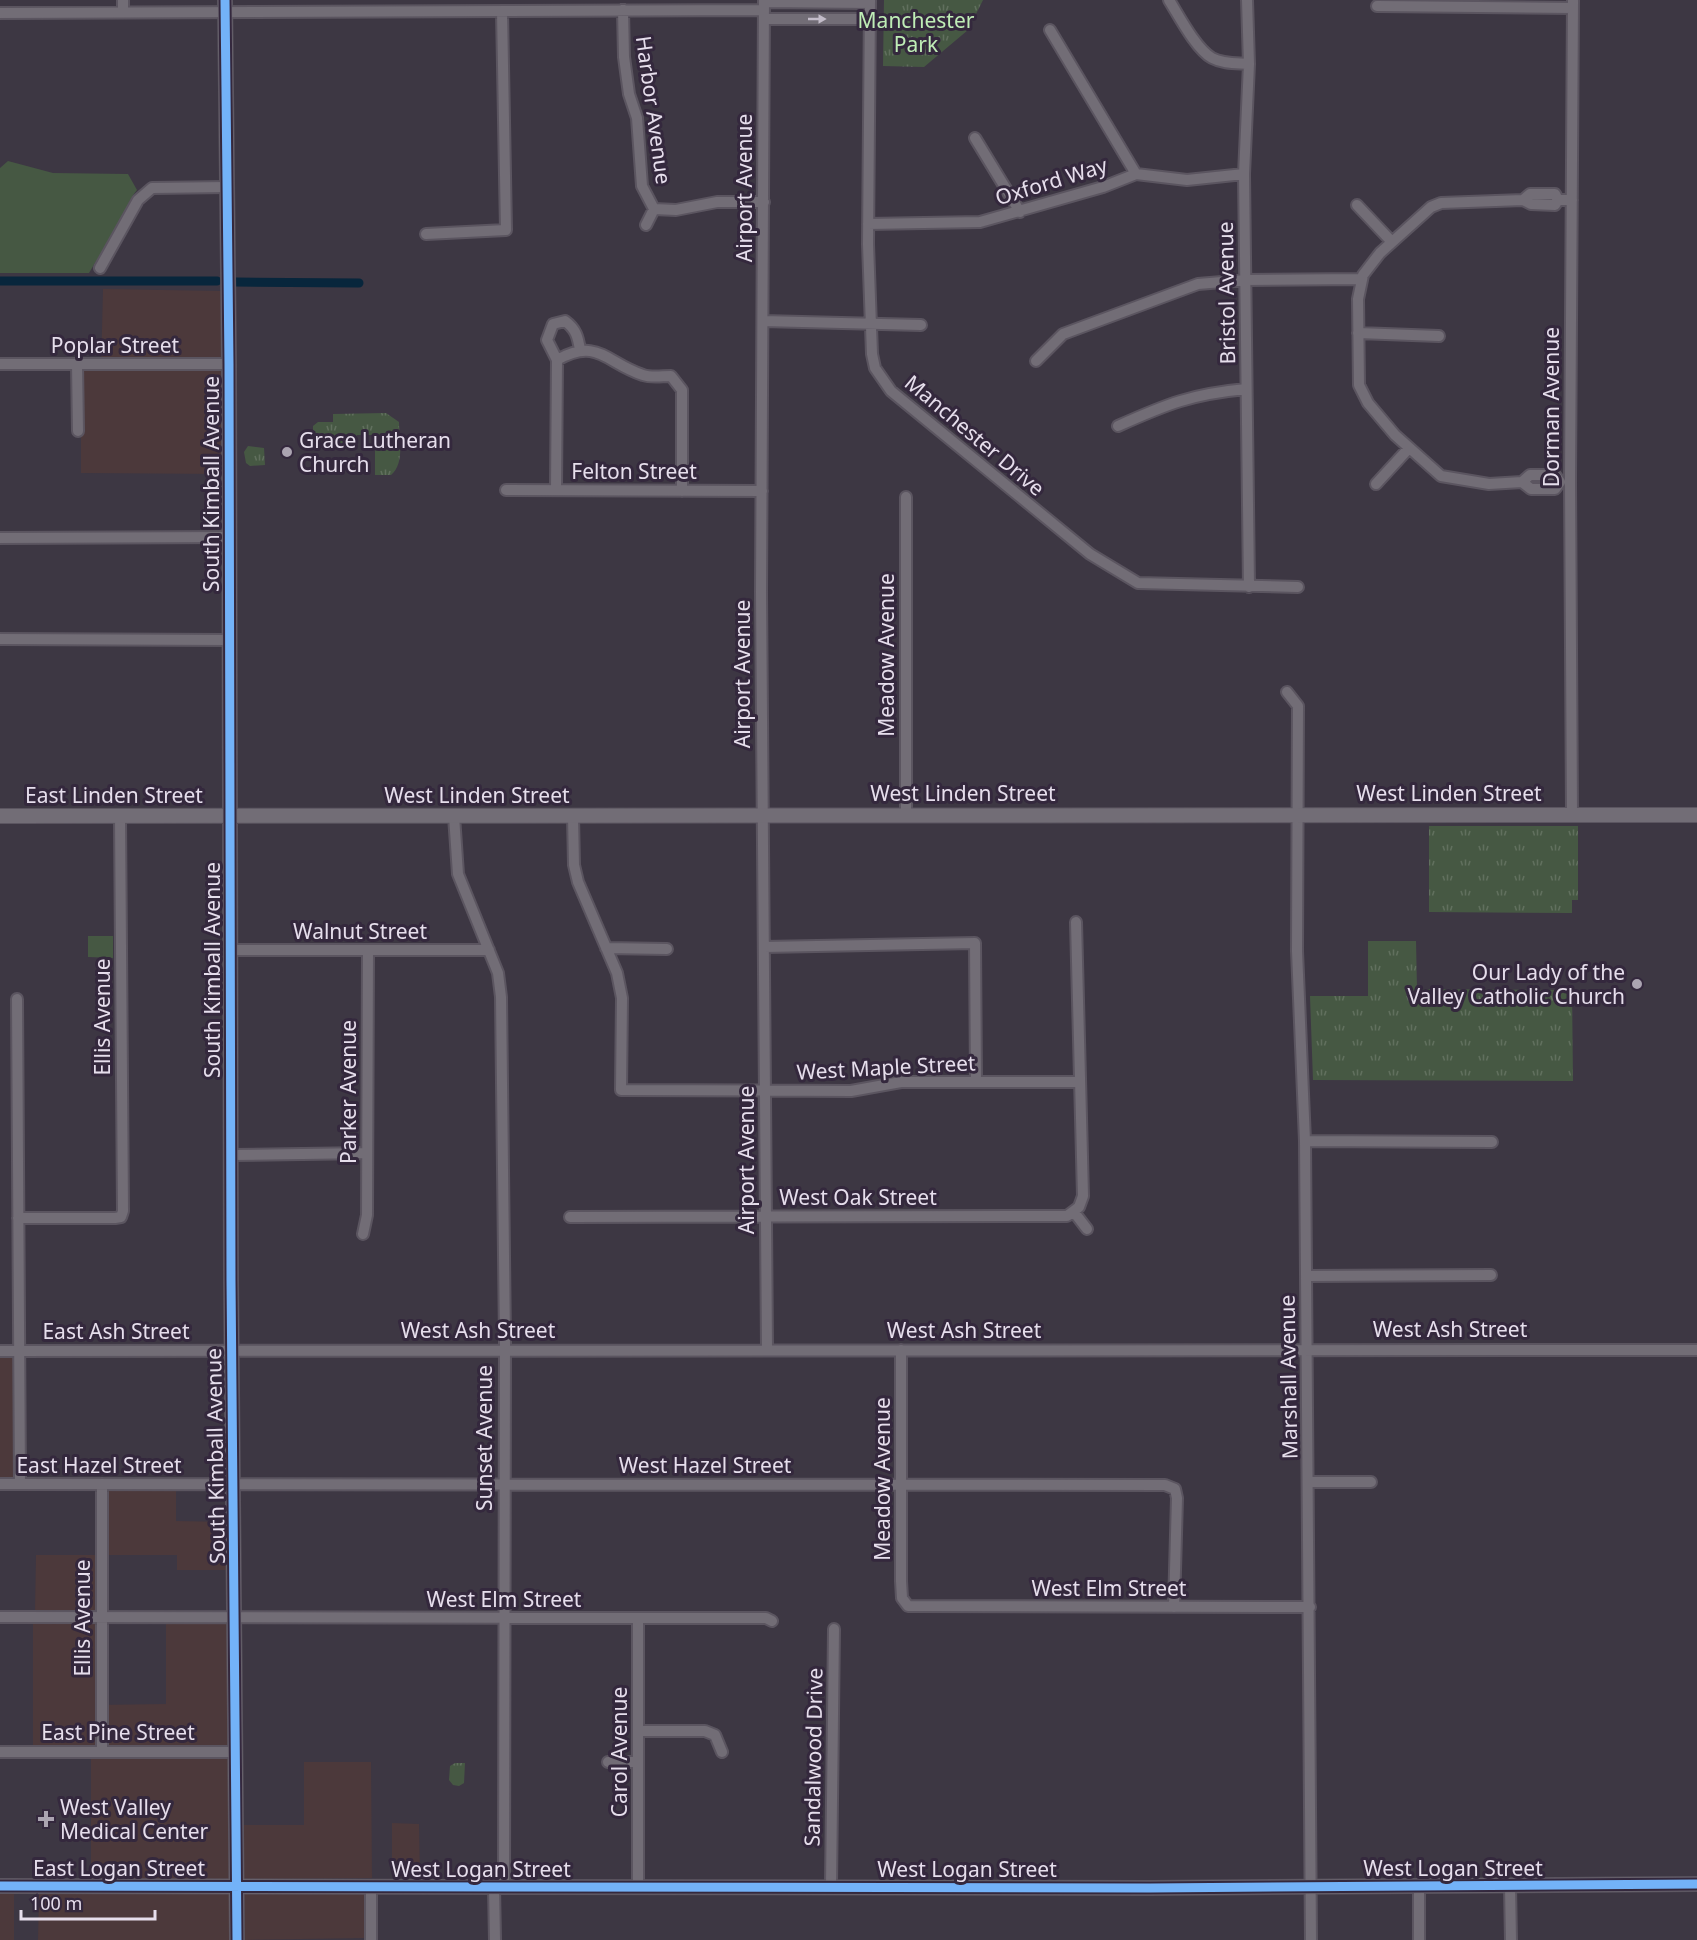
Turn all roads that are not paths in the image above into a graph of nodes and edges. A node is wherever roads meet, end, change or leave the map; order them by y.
1 (123, 0) edge
2 (1169, 0) edge
3 (1247, 0) edge
4 (870, 1) edge
5 (1573, 4) edge
6 (703, 5) edge
7 (225, 6) edge
8 (293, 6) edge
9 (1377, 6) dead end
10 (764, 8) edge
11 (623, 10) junction
12 (502, 11) junction
13 (123, 12) junction
14 (0, 13) edge
15 (870, 19) junction
16 (1050, 30) dead end
17 (1250, 64) junction
18 (975, 138) dead end
19 (1136, 174) junction
20 (1244, 174) junction
21 (227, 187) junction
22 (1572, 200) junction
23 (764, 202) junction
24 (1357, 205) dead end
25 (654, 209) junction
26 (1020, 212) junction
27 (868, 224) junction
28 (646, 225) dead end
29 (426, 234) dead end
30 (1392, 242) junction
31 (100, 268) dead end
32 (1362, 279) junction
33 (1246, 280) junction
34 (763, 321) junction
35 (871, 325) junction
36 (921, 325) dead end
37 (1358, 333) junction
38 (1439, 336) dead end
39 (580, 350) junction
40 (557, 360) junction
41 (1036, 361) dead end
42 (0, 364) edge
43 (77, 364) junction
44 (230, 364) junction
45 (1246, 389) junction
46 (1119, 426) dead end
47 (78, 431) dead end
48 (1409, 448) junction
49 (1565, 481) junction
50 (1376, 484) dead end
51 (506, 490) dead end
52 (556, 490) junction
53 (682, 491) junction
54 (762, 491) junction
55 (906, 497) dead end
56 (229, 537) junction
57 (0, 538) edge
58 (1249, 586) junction
59 (1298, 587) dead end
60 (0, 639) edge
61 (229, 640) junction
62 (1287, 692) dead end
63 (906, 814) junction
64 (1297, 814) junction
65 (1572, 814) junction
66 (763, 815) junction
67 (1697, 815) edge
68 (0, 816) edge
69 (454, 816) junction
70 (573, 816) junction
71 (120, 817) junction
72 (228, 817) junction
73 (1076, 922) dead end
74 (764, 947) junction
75 (606, 948) junction
76 (667, 949) dead end
77 (230, 950) junction
78 (368, 950) junction
79 (489, 950) junction
80 (17, 999) dead end
81 (976, 1082) junction
82 (1080, 1082) junction
83 (765, 1090) junction
84 (1305, 1141) junction
85 (1492, 1142) dead end
86 (367, 1153) junction
87 (231, 1155) junction
88 (1074, 1212) junction
89 (570, 1217) dead end
90 (766, 1217) junction
91 (18, 1218) junction
92 (1087, 1229) dead end
93 (363, 1234) dead end
94 (1491, 1275) dead end
95 (1306, 1276) junction
96 (767, 1348) junction
97 (1307, 1348) junction
98 (232, 1350) junction
99 (504, 1350) junction
100 (901, 1350) junction
101 (1697, 1350) edge
102 (0, 1351) edge
103 (19, 1351) junction
104 (1309, 1482) junction
105 (1371, 1482) dead end
106 (0, 1484) edge
107 (20, 1484) junction
108 (102, 1484) junction
109 (901, 1484) junction
110 (234, 1485) junction
111 (503, 1485) junction
112 (908, 1606) joint
113 (1174, 1607) junction
114 (1310, 1607) junction
115 (0, 1617) edge
116 (102, 1617) junction
117 (235, 1618) junction
118 (504, 1618) junction
119 (639, 1618) junction
120 (772, 1620) dead end
121 (834, 1629) dead end
122 (638, 1731) junction
123 (0, 1752) edge
124 (102, 1752) junction
125 (236, 1752) junction
126 (722, 1752) dead end
127 (608, 1762) dead end
128 (638, 1762) junction
129 (1697, 1884) edge
130 (0, 1886) edge
131 (831, 1886) junction
132 (1310, 1886) junction
133 (1419, 1886) junction
134 (1510, 1886) junction
135 (237, 1887) junction
136 (371, 1887) junction
137 (499, 1887) junction
138 (638, 1887) junction
139 (237, 1940) edge
140 (371, 1940) edge
141 (495, 1940) edge
142 (1311, 1940) edge
143 (1419, 1940) edge
144 (1511, 1940) edge

1 - 13 street
2 - 17 street
3 - 17 street, Bristol Avenue
4 - 10 street
4 - 15 street, Manchester Drive
5 - 9 street
5 - 22 street, Dorman Avenue
6 - 10 street
6 - 11 street
7 - 8 street
7 - 13 street
7 - 21 street, South Kimball Avenue
8 - 12 street
10 -> 15 street
10 - 23 street, Airport Avenue
11 - 12 street
11 - 25 street, Harbor Avenue
12 - 29 street
13 - 14 street
15 - 27 street, Manchester Drive
16 - 19 street
17 - 20 street, Bristol Avenue
18 - 26 street
19 - 20 street, Oxford Way
19 - 26 street, Oxford Way
20 - 33 street, Bristol Avenue
21 - 31 street
21 - 44 street, South Kimball Avenue
22 - 30 street
22 - 49 street, Dorman Avenue
23 - 25 street, Harbor Avenue
23 - 34 street, Airport Avenue
24 - 30 street
25 - 28 street
26 - 27 street, Oxford Way
27 - 35 street, Manchester Drive
30 - 32 street
32 - 33 street
32 - 37 street
33 - 41 street
33 - 45 street, Bristol Avenue
34 - 35 street
34 - 54 street, Airport Avenue
35 - 36 street
35 - 58 street, Manchester Drive
37 - 38 street
37 - 48 street
39 - 40 street
39 - 40 street
39 - 53 street
40 - 52 street
42 - 43 street, Poplar Street
43 - 44 street, Poplar Street
43 - 47 street
44 - 56 street, South Kimball Avenue
45 - 46 street
45 - 58 street, Bristol Avenue
48 - 49 street
48 - 50 street
49 - 65 street, Dorman Avenue
51 - 52 street, Felton Street
52 - 53 street, Felton Street
53 - 54 street, Felton Street
54 - 66 street, Airport Avenue
55 - 63 street, Meadow Avenue
56 - 57 street
56 - 61 street, South Kimball Avenue
58 - 59 street, Manchester Drive
60 - 61 street
61 - 72 street, South Kimball Avenue
62 - 64 street, Marshall Avenue
63 - 64 street, West Linden Street
63 - 66 street, West Linden Street
64 - 65 street, West Linden Street
64 - 84 street, Marshall Avenue
65 - 67 street, West Linden Street
66 - 70 street, West Linden Street
66 - 74 street, Airport Avenue
68 - 71 street, East Linden Street
69 - 70 street, West Linden Street
69 - 72 street, West Linden Street
69 - 79 street, Sunset Avenue
70 - 75 street
71 - 72 street, East Linden Street
71 - 91 street, Ellis Avenue
72 - 77 street, South Kimball Avenue
73 - 82 street
74 - 81 street
74 - 83 street, Airport Avenue
75 - 76 street
75 - 83 street, West Maple Street
77 - 78 street, Walnut Street
77 - 87 street, South Kimball Avenue
78 - 79 street, Walnut Street
78 - 86 street, Parker Avenue
79 - 99 street, Sunset Avenue
80 - 91 street
81 - 82 street, West Maple Street
81 - 83 street, West Maple Street
82 - 88 street
83 - 90 street, Airport Avenue
84 - 85 street
84 - 95 street, Marshall Avenue
86 - 87 street
86 - 93 street, Parker Avenue
87 - 98 street, South Kimball Avenue
88 - 90 street, West Oak Street
88 - 92 street
89 - 90 street, West Oak Street
90 - 96 street, Airport Avenue
91 - 103 street
94 - 95 street
95 - 97 street, Marshall Avenue
96 - 99 street, West Ash Street
96 - 100 street, West Ash Street
97 - 100 street, West Ash Street
97 - 101 street, West Ash Street
97 - 104 street, Marshall Avenue
98 - 99 street, West Ash Street
98 - 103 street, East Ash Street
98 - 110 street, South Kimball Avenue
99 - 111 street, Sunset Avenue
100 - 109 street, Meadow Avenue
102 - 103 street, East Ash Street
103 - 107 street
104 - 105 street
104 - 114 street, Marshall Avenue
106 - 107 street, East Hazel Street
107 - 108 street, East Hazel Street
108 - 110 street, East Hazel Street
108 - 116 street, Ellis Avenue
109 - 111 street, West Hazel Street
109 - 112 street, Meadow Avenue
109 - 113 street, West Hazel Street
110 - 111 street, West Hazel Street
110 - 117 street, South Kimball Avenue
111 - 118 street, Sunset Avenue
112 - 113 street, West Elm Street
113 - 114 street, West Elm Street
114 - 132 street, Marshall Avenue
115 - 116 street, West Elm Street
116 - 117 street, West Elm Street
116 - 124 street, Ellis Avenue
117 - 118 street, West Elm Street
117 - 125 street, South Kimball Avenue
118 - 119 street, West Elm Street
118 - 137 street, Sunset Avenue
119 - 120 street, West Elm Street
119 - 122 street, Carol Avenue
121 - 131 street, Sandalwood Drive
122 - 126 street
122 - 128 street, Carol Avenue
123 - 124 street, East Pine Street
124 - 125 street, East Pine Street
125 - 135 street, South Kimball Avenue
127 - 128 street
128 - 138 street, Carol Avenue
129 - 134 street, West Logan Street
130 - 135 street, East Logan Street
131 - 132 street, West Logan Street
131 - 138 street, West Logan Street
132 - 133 street, West Logan Street
132 - 142 street, Marshall Avenue
133 - 134 street, West Logan Street
133 - 143 street
134 - 144 street
135 - 136 street, West Logan Street
135 - 139 street, South Kimball Avenue
136 - 137 street, West Logan Street
136 - 140 street
137 - 138 street, West Logan Street
137 - 141 street, Sunset Avenue

